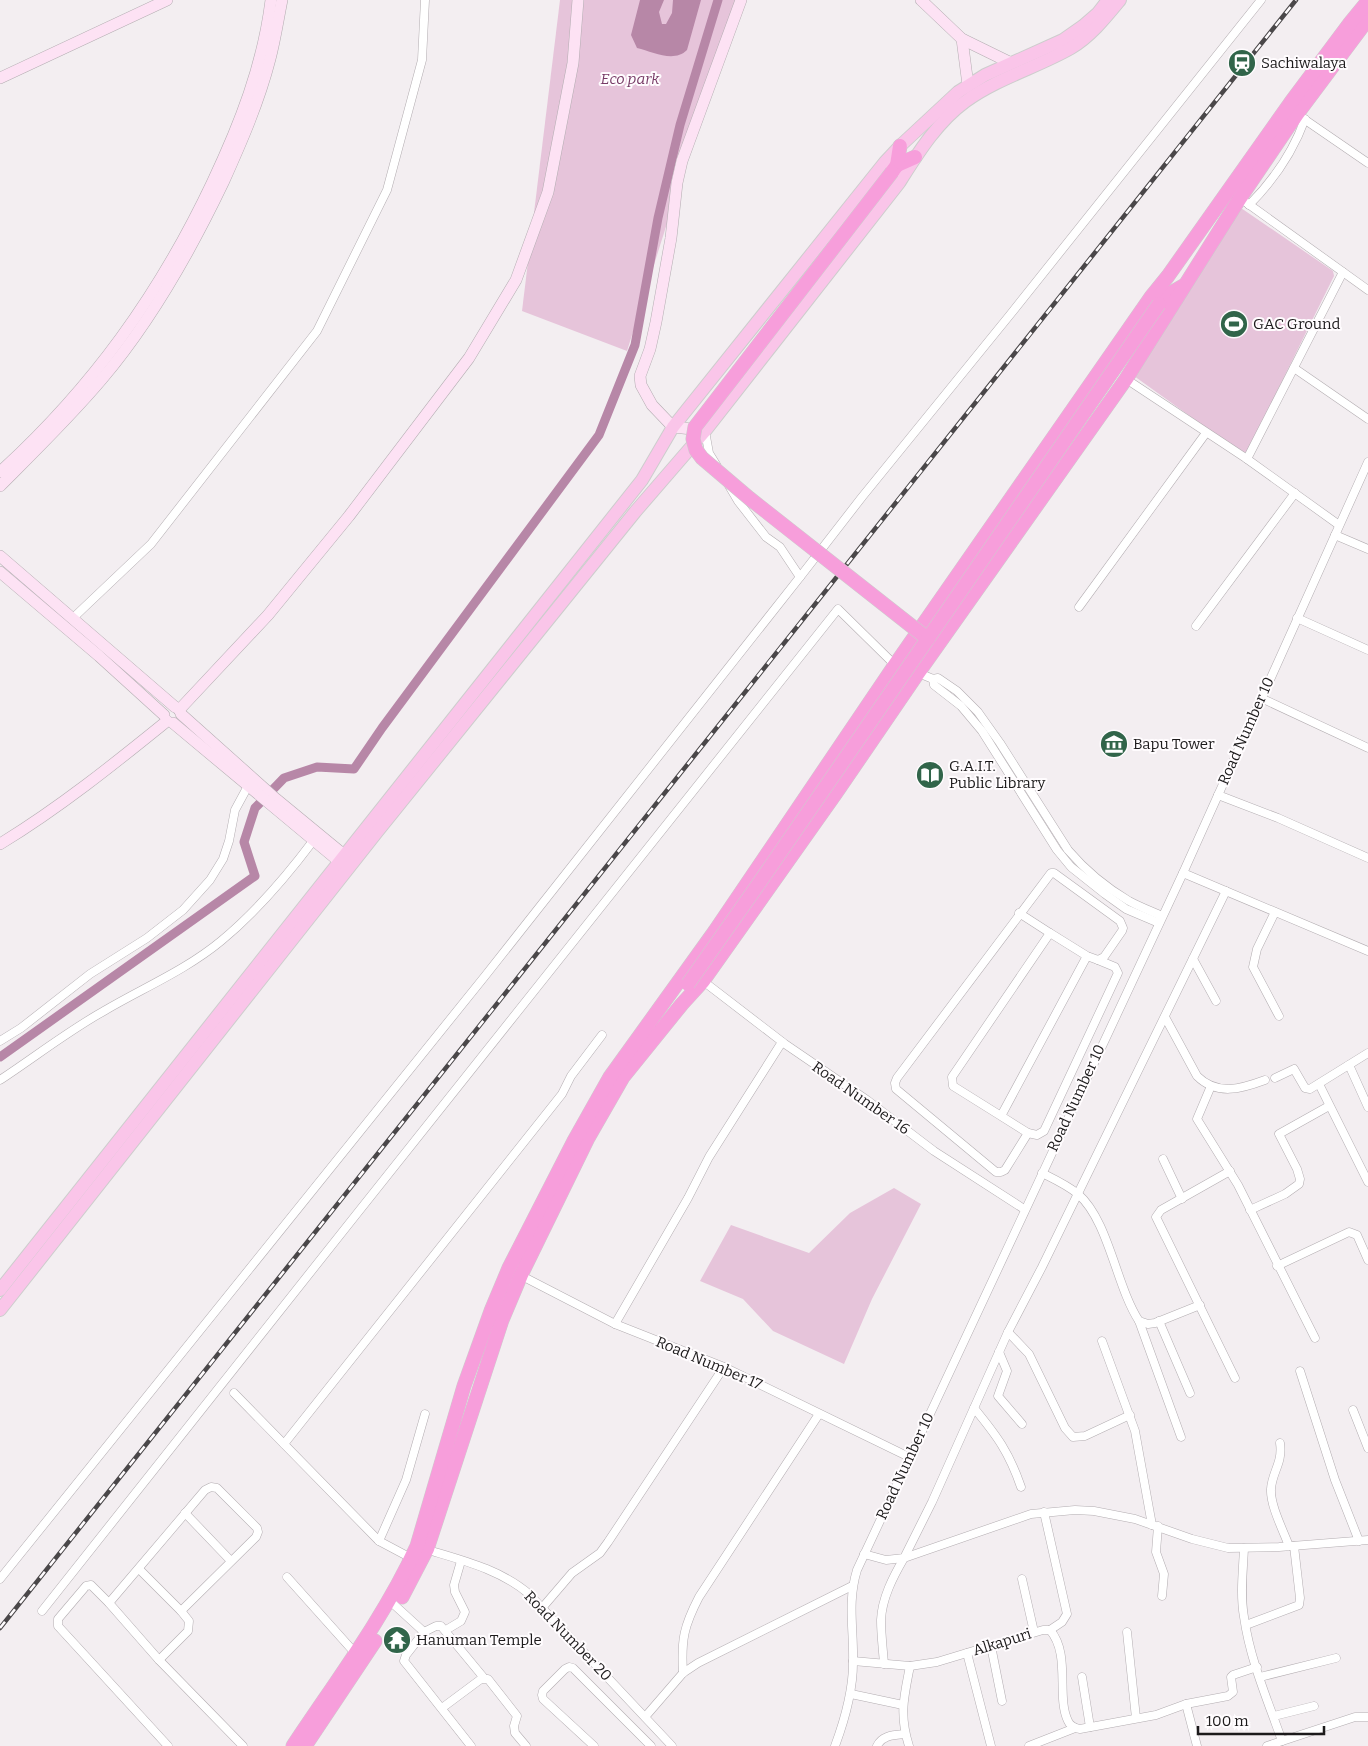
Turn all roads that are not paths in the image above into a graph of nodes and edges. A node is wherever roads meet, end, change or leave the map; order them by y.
1 (167, 0) edge
2 (271, 0) edge
3 (282, 0) edge
4 (425, 0) edge
5 (578, 0) edge
6 (741, 0) edge
7 (921, 0) edge
8 (1108, 0) edge
9 (1120, 0) edge
10 (1261, 0) edge
11 (1368, 1) edge
12 (1365, 28) edge
13 (962, 39) junction
14 (1011, 63) junction
15 (0, 78) edge
16 (968, 85) junction
17 (1301, 117) junction
18 (900, 146) junction
19 (915, 157) junction
20 (1368, 163) edge
21 (894, 168) junction
22 (1244, 202) junction
23 (1343, 272) junction
24 (1168, 276) junction
25 (1184, 286) junction
26 (1368, 290) edge
27 (1161, 300) junction
28 (1294, 368) junction
29 (1126, 379) junction
30 (1368, 419) edge
31 (672, 427) junction
32 (705, 431) junction
33 (1206, 433) junction
34 (1247, 459) junction
35 (1368, 462) edge
36 (0, 472) edge
37 (0, 486) edge
38 (1295, 493) junction
39 (1339, 525) junction
40 (1335, 535) junction
41 (1368, 549) edge
42 (0, 556) edge
43 (0, 572) edge
44 (800, 577) junction
45 (940, 600) junction
46 (1079, 607) dead end
47 (959, 614) junction
48 (73, 618) junction
49 (1297, 618) junction
50 (1196, 626) dead end
51 (928, 639) junction
52 (1368, 650) edge
53 (895, 665) junction
54 (918, 673) junction
55 (1261, 698) junction
56 (179, 710) junction
57 (168, 720) junction
58 (1368, 748) edge
59 (253, 786) junction
60 (1218, 795) junction
61 (273, 802) junction
62 (313, 841) junction
63 (0, 844) edge
64 (1368, 858) edge
65 (346, 862) junction
66 (1183, 872) junction
67 (1226, 891) junction
68 (1128, 905) junction
69 (1275, 912) junction
70 (1020, 913) junction
71 (1160, 919) junction
72 (1120, 921) junction
73 (1050, 933) junction
74 (1368, 951) edge
75 (1087, 956) junction
76 (1193, 959) junction
77 (1098, 960) junction
78 (703, 981) junction
79 (680, 993) junction
80 (1216, 1002) dead end
81 (1279, 1016) dead end
82 (1165, 1017) junction
83 (602, 1035) dead end
84 (0, 1041) edge
85 (782, 1042) junction
86 (1368, 1053) edge
87 (1349, 1065) junction
88 (1275, 1078) dead end
89 (0, 1080) edge
90 (1265, 1080) dead end
91 (1319, 1084) junction
92 (1210, 1086) junction
93 (1329, 1106) junction
94 (1368, 1107) edge
95 (1001, 1116) junction
96 (1028, 1133) junction
97 (1163, 1159) dead end
98 (1230, 1171) junction
99 (1042, 1173) junction
100 (1368, 1182) edge
101 (1078, 1194) junction
102 (1182, 1199) junction
103 (1024, 1209) junction
104 (1250, 1210) junction
105 (1368, 1260) edge
106 (1277, 1266) junction
107 (515, 1272) junction
108 (0, 1290) edge
109 (1200, 1305) junction
110 (0, 1310) edge
111 (1160, 1321) junction
112 (1139, 1322) junction
113 (615, 1324) junction
114 (1008, 1332) junction
115 (1315, 1338) dead end
116 (1102, 1341) dead end
117 (999, 1352) junction
118 (724, 1367) junction
119 (1300, 1372) dead end
120 (1235, 1378) dead end
121 (234, 1393) dead end
122 (1190, 1393) dead end
123 (974, 1408) junction
124 (1353, 1410) dead end
125 (425, 1414) dead end
126 (819, 1414) junction
127 (1130, 1415) junction
128 (1022, 1424) dead end
129 (1181, 1437) dead end
130 (284, 1444) junction
131 (1280, 1444) dead end
132 (1368, 1448) edge
133 (909, 1457) junction
134 (1021, 1487) dead end
135 (1044, 1512) junction
136 (185, 1513) junction
137 (1155, 1525) junction
138 (1368, 1540) edge
139 (380, 1541) junction
140 (1359, 1541) junction
141 (1291, 1546) junction
142 (1244, 1548) junction
143 (418, 1551) junction
144 (864, 1554) junction
145 (904, 1558) junction
146 (230, 1560) junction
147 (461, 1560) junction
148 (139, 1569) junction
149 (287, 1577) dead end
150 (0, 1579) edge
151 (1022, 1579) dead end
152 (852, 1586) junction
153 (1162, 1596) dead end
154 (109, 1603) junction
155 (394, 1604) junction
156 (542, 1608) junction
157 (42, 1611) dead end
158 (181, 1611) junction
159 (1246, 1625) junction
160 (446, 1630) junction
161 (1050, 1630) junction
162 (424, 1632) junction
163 (1034, 1632) junction
164 (1127, 1632) dead end
165 (991, 1646) junction
166 (355, 1652) junction
167 (967, 1653) junction
168 (1336, 1658) dead end
169 (159, 1660) junction
170 (854, 1661) junction
171 (884, 1664) junction
172 (910, 1666) junction
173 (1257, 1667) junction
174 (683, 1673) junction
175 (1082, 1677) dead end
176 (1260, 1677) junction
177 (484, 1678) junction
178 (851, 1694) junction
179 (1002, 1701) dead end
180 (1186, 1704) junction
181 (903, 1705) junction
182 (1314, 1706) dead end
183 (442, 1708) junction
184 (1274, 1716) junction
185 (645, 1717) junction
186 (1368, 1717) edge
187 (1134, 1719) junction
188 (1090, 1727) junction
189 (1075, 1728) junction
190 (905, 1734) junction
191 (1282, 1741) junction
192 (240, 1743) edge
193 (835, 1745) edge
194 (168, 1746) edge
195 (230, 1746) edge
196 (293, 1746) edge
197 (305, 1746) edge
198 (471, 1746) edge
199 (526, 1746) edge
200 (594, 1746) edge
201 (651, 1746) edge
202 (672, 1746) edge
203 (844, 1746) edge
204 (877, 1746) edge
205 (909, 1746) edge
206 (991, 1746) edge
207 (1029, 1746) edge
208 (1197, 1746) edge
209 (1267, 1746) edge

1 - 15 street
2 - 36 street
3 - 37 street
4 - 48 street
5 - 56 street
6 - 31 street
7 - 13 street
8 - 14 main road
9 - 19 main road
10 - 44 street
11 - 24 highway
12 - 17 highway
13 - 14 street
13 - 16 street
14 - 16 main road
16 - 18 main road
17 - 20 street
17 - 22 highway
18 - 21 highway
18 - 31 main road
19 - 21 highway
19 - 32 main road
21 - 51 highway, bridge
22 - 23 street
22 - 25 highway
23 - 26 street
23 - 28 street
24 - 27 highway
24 - 45 highway
25 - 27 highway
25 - 29 highway
27 - 51 highway, bridge
28 - 30 street
28 - 34 street
29 - 33 street
29 - 47 highway
31 - 32 street
31 - 65 main road
32 - 44 street
32 - 65 main road
33 - 34 street
33 - 46 street
34 - 38 street
35 - 39 street, Road Number 10
38 - 39 street
38 - 50 street
39 - 40 street, Road Number 10
40 - 41 street
40 - 49 street, Road Number 10
42 - 48 street
43 - 57 street
44 - 150 street
45 - 47 highway
45 - 53 highway
47 - 54 highway
48 - 56 street
49 - 52 street
49 - 55 street, Road Number 10
51 - 79 highway, bridge
53 - 54 street
53 - 79 highway
53 - 157 street
54 - 68 street
54 - 78 highway
55 - 58 street
55 - 60 street, Road Number 10
56 - 57 street
56 - 57 street
56 - 59 street
57 - 59 street
57 - 63 street
59 - 61 street
59 - 84 street
60 - 64 street
60 - 66 street, Road Number 10
61 - 62 street
61 - 65 street
62 - 65 street
62 - 89 street
65 - 108 main road
65 - 110 main road
66 - 67 street
66 - 71 street, Road Number 10
67 - 69 street
67 - 76 street
68 - 71 street
68 - 72 street
69 - 74 street
69 - 81 street
70 - 72 street
70 - 73 street
70 - 96 street
71 - 99 street, Road Number 10
72 - 77 street
73 - 75 street
73 - 95 street
75 - 77 street
75 - 95 street
76 - 80 street
76 - 82 street
77 - 96 street
78 - 79 highway
78 - 85 street, Road Number 16
79 - 107 highway
82 - 92 street
82 - 101 street
83 - 130 street
85 - 103 street, Road Number 16
85 - 113 street
86 - 87 street
87 - 91 street
87 - 94 street
88 - 91 street
90 - 92 street
91 - 93 street
92 - 98 street
93 - 100 street
93 - 104 street
95 - 96 street
97 - 102 street
98 - 102 street
98 - 104 street
99 - 101 street
99 - 103 street, Road Number 10
101 - 112 street
101 - 114 street
102 - 109 street
103 - 133 street, Road Number 10
104 - 106 street
105 - 106 street
106 - 115 street
107 - 113 street, Road Number 17
107 - 143 highway
109 - 111 street
109 - 120 street
111 - 112 street
111 - 122 street
112 - 129 street
113 - 118 street, Road Number 17
114 - 117 street
114 - 127 street
116 - 127 street
117 - 123 street
117 - 128 street
118 - 126 street, Road Number 17
118 - 156 street
119 - 140 street
121 - 130 street, Road Number 20
123 - 134 street
123 - 145 street
124 - 132 street
125 - 139 street
126 - 133 street, Road Number 17
126 - 174 street
127 - 137 street
130 - 139 street, Road Number 20
131 - 141 street
133 - 144 street, Road Number 10
135 - 137 street
135 - 145 street
135 - 161 street
136 - 146 street
136 - 146 street
136 - 148 street
137 - 142 street
137 - 153 street
138 - 140 street
139 - 143 street, Road Number 20
140 - 141 street
141 - 142 street
141 - 159 street
142 - 159 street
143 - 147 street, Road Number 20
143 - 155 highway
144 - 145 street
144 - 152 street, Road Number 10
145 - 171 street
146 - 158 street
147 - 156 street, Road Number 20
147 - 160 street
148 - 154 street
148 - 158 street
149 - 166 street
151 - 163 street
152 - 170 street, Road Number 10
152 - 174 street
154 - 169 street
154 - 194 street
155 - 162 street
155 - 166 highway
155 - 197 highway
156 - 185 street, Road Number 20
158 - 169 street
159 - 173 street
160 - 162 street
160 - 177 street
161 - 163 street, Alkapuri
161 - 189 street, Alkapuri
162 - 183 street
163 - 165 street, Alkapuri
164 - 187 street
165 - 167 street, Alkapuri
165 - 179 street
166 - 196 highway
167 - 172 street, Alkapuri
167 - 206 street
168 - 176 street
169 - 192 street
170 - 171 street, Alkapuri
170 - 178 street, Road Number 10
171 - 172 street, Alkapuri
172 - 181 street
173 - 176 street
173 - 180 street
174 - 185 street
175 - 188 street
176 - 184 street
177 - 183 street
177 - 199 street
178 - 181 street
178 - 193 street, Road Number 10
180 - 187 street
180 - 208 street
181 - 190 street
182 - 184 street
183 - 198 street
184 - 191 street
185 - 202 street, Road Number 20
186 - 191 street
187 - 188 street
188 - 189 street
189 - 207 street
190 - 204 street
190 - 205 street
191 - 209 street
192 - 195 street
193 - 203 street
200 - 201 street

